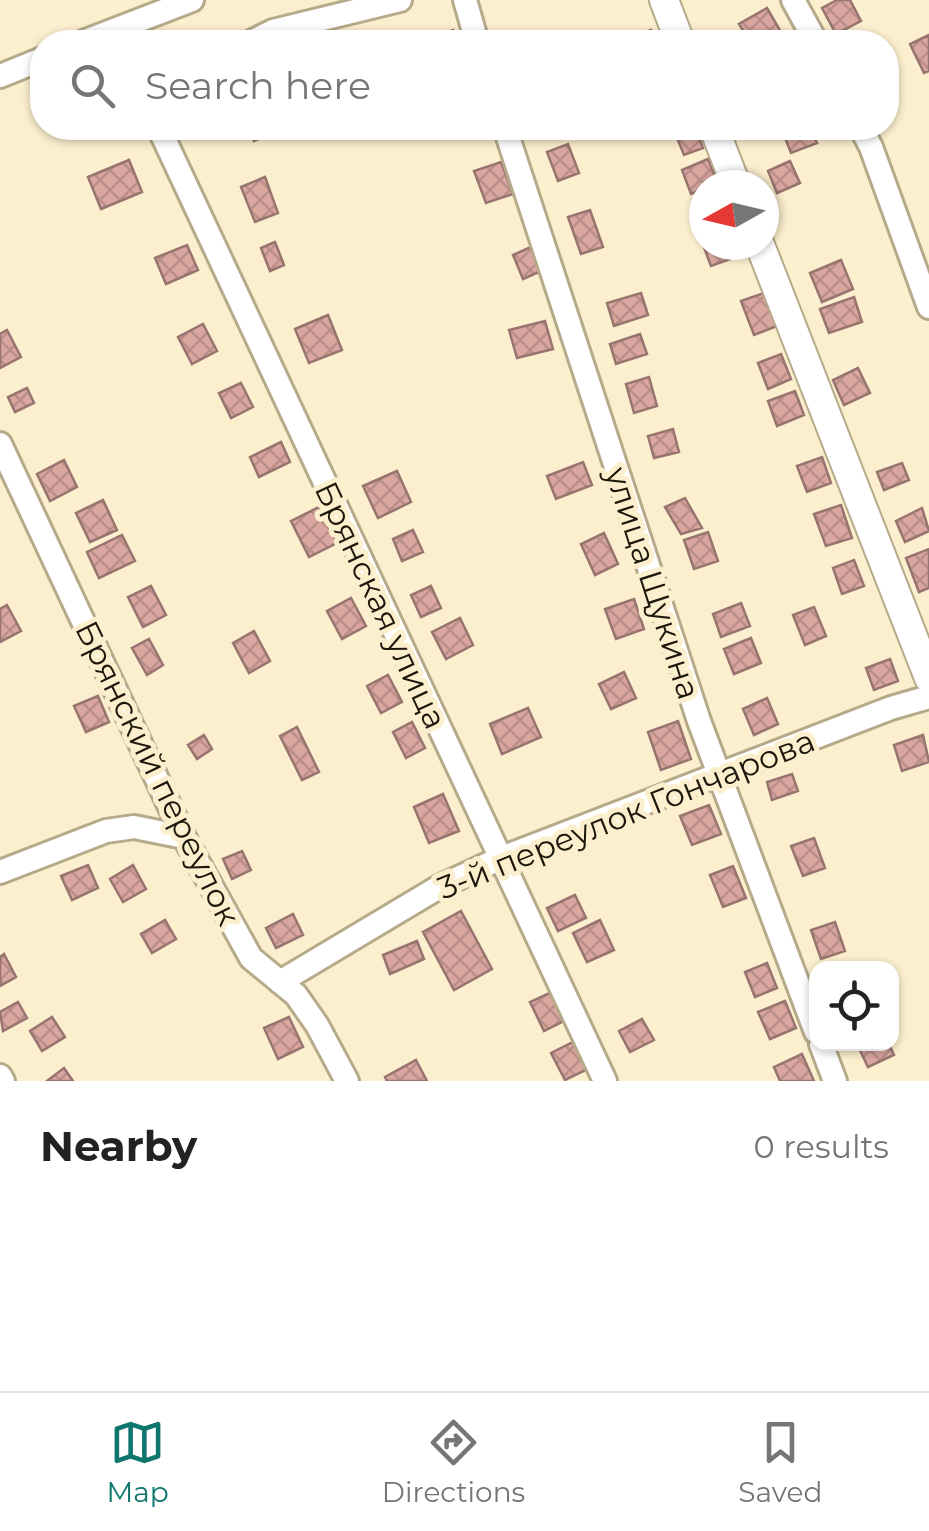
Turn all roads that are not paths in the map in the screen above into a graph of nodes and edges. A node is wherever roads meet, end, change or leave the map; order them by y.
1 (192, 0) edge
2 (400, 0) edge
3 (465, 0) edge
4 (664, 0) edge
5 (793, 0) edge
6 (129, 30) edge
7 (277, 30) edge
8 (474, 30) edge
9 (675, 30) edge
10 (809, 30) edge
11 (30, 64) edge
12 (0, 76) edge
13 (165, 140) edge
14 (509, 140) edge
15 (719, 140) edge
16 (867, 140) edge
17 (730, 170) edge
18 (766, 260) edge
19 (929, 307) edge
20 (0, 444) edge
21 (929, 678) edge
22 (929, 697) edge
23 (720, 774) junction
24 (184, 837) junction
25 (499, 859) junction
26 (0, 872) edge
27 (280, 982) junction
28 (809, 1013) edge
29 (823, 1051) edge
30 (347, 1081) edge
31 (605, 1081) edge
32 (834, 1081) edge

1 - 6 street
2 - 7 street
3 - 8 street
4 - 9 street
5 - 10 street
11 - 12 street
13 - 25 street, Брянская улица
14 - 23 street, улица Щукина
15 - 17 street
16 - 19 street
18 - 21 street
20 - 24 street, Брянский переулок
22 - 23 street, 3-й переулок Гончарова
23 - 25 street, 3-й переулок Гончарова
23 - 28 street, улица Щукина
24 - 26 street
24 - 27 street, Брянский переулок
25 - 27 street, 3-й переулок Гончарова
25 - 31 street, Брянская улица
27 - 30 street, Брянский переулок
29 - 32 street

